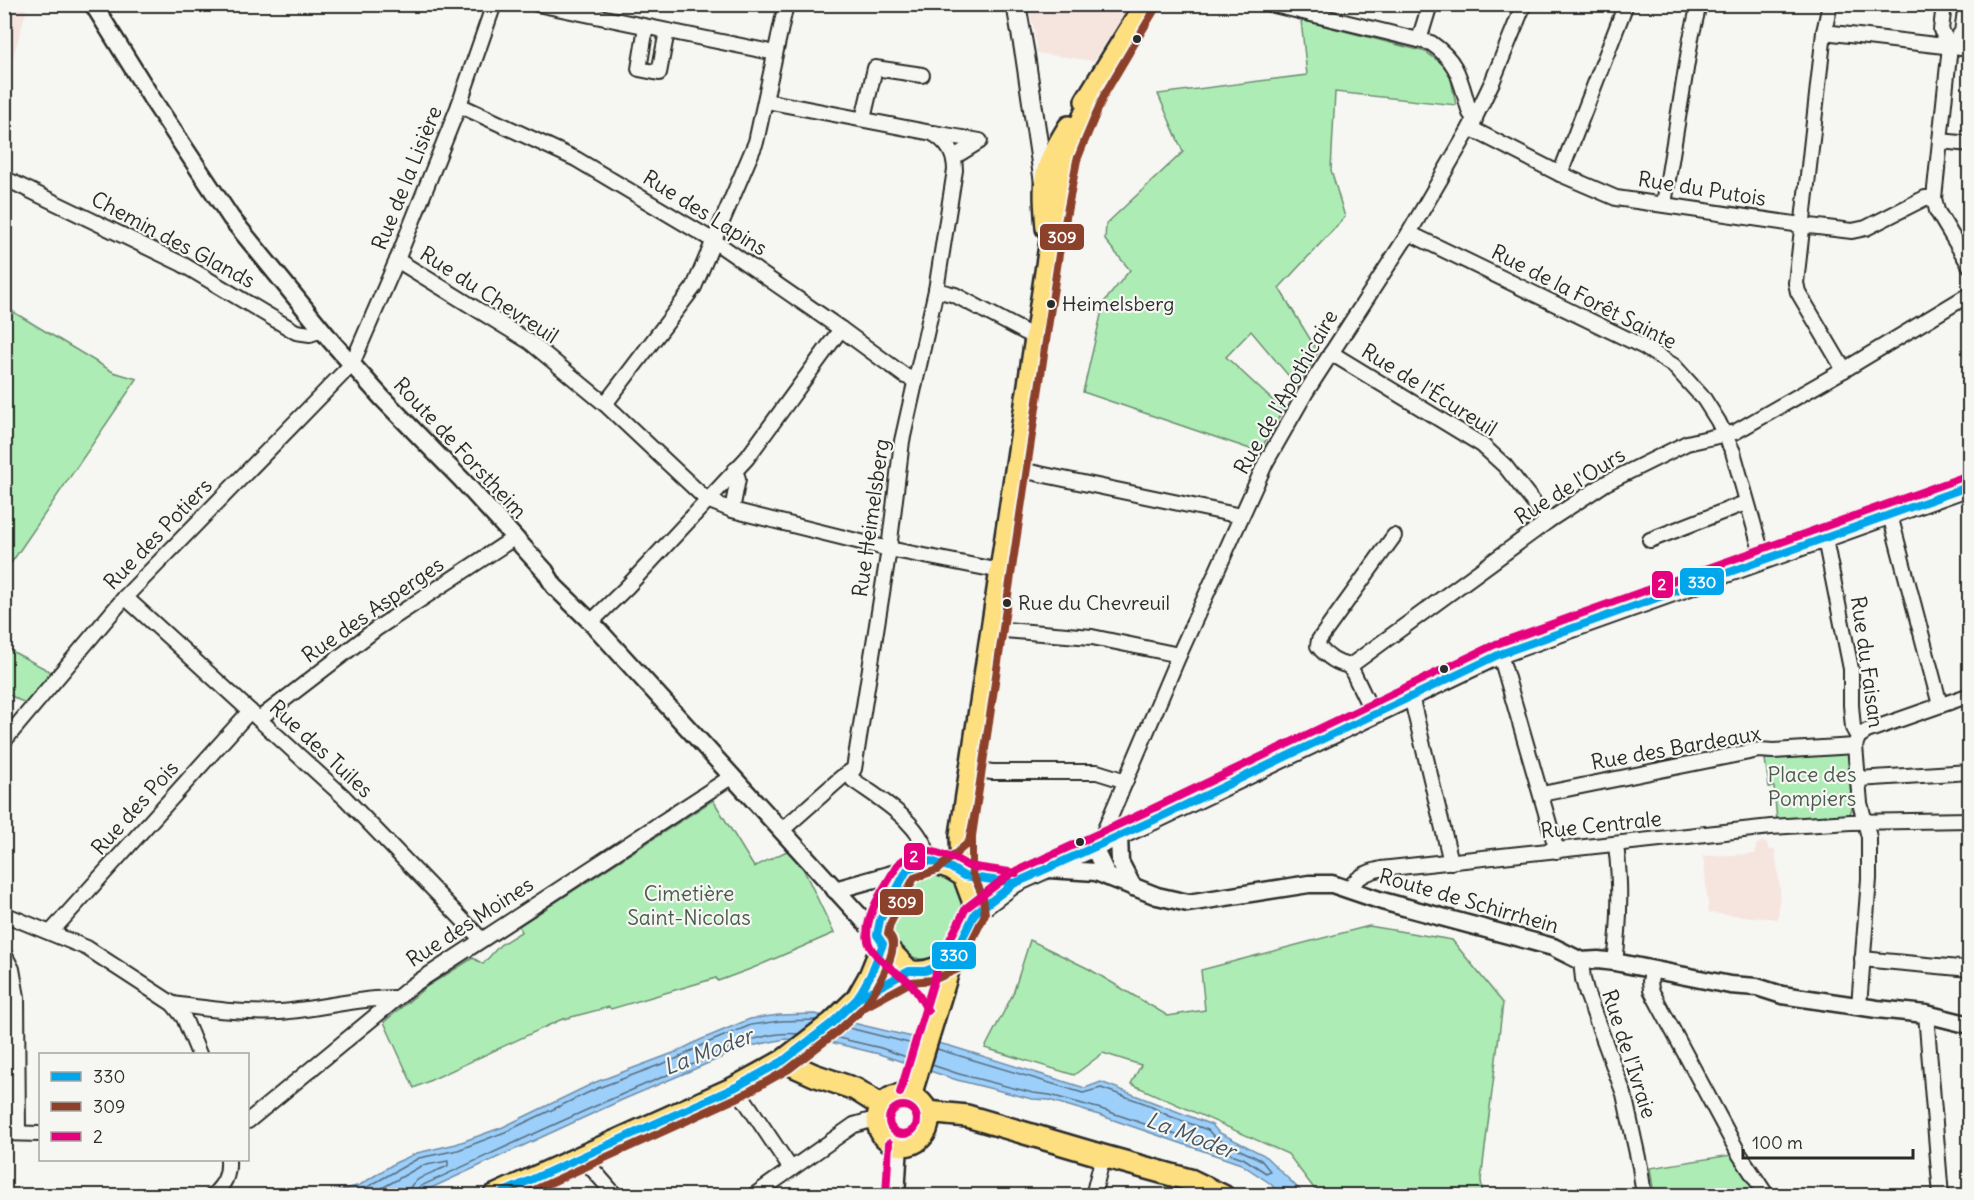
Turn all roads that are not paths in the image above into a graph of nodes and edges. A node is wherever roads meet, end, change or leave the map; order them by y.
1 (93, 4) edge
2 (494, 4) edge
3 (537, 4) edge
4 (786, 4) edge
5 (1016, 4) edge
6 (1146, 4) edge
7 (1270, 4) edge
8 (1430, 4) edge
9 (1524, 4) edge
10 (1626, 4) edge
11 (1699, 4) edge
12 (1830, 4) edge
13 (1944, 4) edge
14 (1966, 4) edge
15 (646, 27) junction
16 (667, 31) junction
17 (1824, 32) junction
18 (1419, 40) junction
19 (1950, 46) junction
20 (1970, 49) edge
21 (775, 53) junction
22 (922, 75) dead end
23 (766, 100) junction
24 (459, 105) junction
25 (863, 119) junction
26 (1472, 124) junction
27 (1036, 126) junction
28 (932, 133) junction
29 (1940, 141) junction
30 (1063, 143) junction
31 (1970, 144) edge
32 (954, 157) junction
33 (1560, 174) junction
34 (4, 177) edge
35 (1044, 184) junction
36 (1934, 198) junction
37 (1664, 204) junction
38 (1801, 225) junction
39 (1408, 233) junction
40 (714, 241) junction
41 (1049, 252) junction
42 (397, 260) junction
43 (1970, 266) edge
44 (936, 290) junction
45 (1970, 294) edge
46 (841, 329) junction
47 (322, 330) junction
48 (1036, 338) junction
49 (1331, 353) junction
50 (351, 364) junction
51 (1844, 370) junction
52 (915, 380) junction
53 (605, 404) junction
54 (1725, 435) junction
55 (735, 470) junction
56 (1016, 470) junction
57 (1970, 486) edge
58 (707, 500) junction
59 (1746, 502) junction
60 (732, 510) junction
61 (1890, 515) junction
62 (1241, 516) junction
63 (1548, 521) junction
64 (1394, 536) dead end
65 (514, 538) junction
66 (1825, 539) junction
67 (1650, 540) dead end
68 (889, 549) junction
69 (1764, 561) junction
70 (1001, 571) junction
71 (125, 597) junction
72 (591, 622) junction
73 (992, 629) junction
74 (1500, 654) junction
75 (1179, 655) junction
76 (1350, 666) junction
77 (1970, 695) edge
78 (1411, 696) junction
79 (1940, 705) junction
80 (1373, 714) junction
81 (254, 715) junction
82 (4, 741) edge
83 (1857, 742) junction
84 (972, 768) junction
85 (850, 772) junction
86 (1970, 772) edge
87 (731, 777) junction
88 (1858, 779) junction
89 (1126, 781) junction
90 (1542, 794) junction
91 (1970, 820) edge
92 (1866, 822) junction
93 (781, 831) junction
94 (961, 835) junction
95 (1106, 842) junction
96 (1616, 845) junction
97 (1557, 851) junction
98 (931, 861) junction
99 (1451, 862) junction
100 (1049, 869) junction
101 (907, 870) junction
102 (963, 875) junction
103 (1108, 877) junction
104 (1015, 884) junction
105 (1133, 887) junction
106 (1348, 889) junction
107 (835, 890) junction
108 (975, 913) junction
109 (4, 914) edge
110 (51, 932) junction
111 (481, 939) junction
112 (880, 940) junction
113 (4, 954) edge
114 (1862, 959) junction
115 (951, 961) junction
116 (1581, 962) junction
117 (1615, 962) junction
118 (1970, 969) edge
119 (1653, 970) junction
120 (912, 972) junction
121 (395, 998) junction
122 (855, 1002) junction
123 (173, 1004) junction
124 (1858, 1006) junction
125 (935, 1012) junction
126 (1926, 1014) junction
127 (1970, 1025) edge
128 (199, 1053) edge
129 (791, 1056) junction
130 (736, 1087) junction
131 (910, 1096) junction
132 (927, 1112) junction
133 (880, 1114) junction
134 (249, 1120) edge
135 (11, 1133) edge
136 (39, 1134) edge
137 (899, 1144) junction
138 (584, 1156) junction
139 (1103, 1156) junction
140 (228, 1161) edge
141 (791, 1169) junction
142 (616, 1195) edge
143 (212, 1196) edge
144 (494, 1196) edge
145 (753, 1196) edge
146 (896, 1196) edge
147 (1093, 1196) edge
148 (1223, 1196) edge
149 (1644, 1196) edge
150 (1767, 1196) edge
151 (1941, 1196) edge

1 - 47 street, Route de Forstheim
2 - 24 street, Rue de la Lisière
3 - 15 street
4 - 21 street
5 - 27 main road
6 - 30 main road
7 - 18 street
8 - 18 street
9 - 26 street, Rue de l'Apothicaire
10 - 33 street
11 - 37 street
12 - 17 street
13 - 19 street
14 - 19 street
15 - 16 street
15 - 16 street
16 - 21 street
17 - 19 street
17 - 38 street
18 - 26 street
19 - 20 street
19 - 29 street
21 - 23 street
22 - 25 street
23 - 25 street
23 - 40 street
24 - 40 street, Rue des Lapins
24 - 42 street, Rue de la Lisière
25 - 28 street
26 - 33 street, Rue du Putois
26 - 39 street, Rue de l'Apothicaire
27 - 30 main road
27 - 30 main road
27 - 35 main road
28 - 32 street
28 - 32 street
29 - 31 street
29 - 36 street
30 - 35 main road
30 - 41 main road
32 - 44 street, Rue Heimelsberg
33 - 37 street, Rue du Putois
34 - 47 street, Chemin des Glands
35 - 41 main road
36 - 38 street, Rue du Putois
36 - 43 street
37 - 38 street, Rue du Putois
38 - 51 street
39 - 49 street, Rue de l'Apothicaire
39 - 54 street, Rue de la Forêt Sainte
40 - 46 street, Rue des Lapins
40 - 53 street
41 - 48 main road
42 - 50 street, Rue de la Lisière
42 - 53 street, Rue du Chevreuil
44 - 48 street
44 - 52 street, Rue Heimelsberg
45 - 51 street, Rue de l'Ours
46 - 52 street, Rue des Lapins
46 - 55 street
47 - 50 street, Route de Forstheim
48 - 56 main road
49 - 62 street, Rue de l'Apothicaire
49 - 63 street, Rue de l'Écureuil
50 - 65 street, Route de Forstheim
50 - 71 street, Rue des Potiers
51 - 54 street, Rue de l'Ours
52 - 68 street, Rue Heimelsberg
53 - 58 street, Rue du Chevreuil
54 - 59 street, Rue de la Forêt Sainte
54 - 63 street, Rue de l'Ours
55 - 58 street
55 - 60 street
56 - 62 street
56 - 70 main road
57 - 61 main road
58 - 60 street, Rue du Chevreuil
58 - 72 street
59 - 67 street
59 - 69 street, Rue de la Forêt Sainte
60 - 68 street, Rue du Chevreuil
61 - 66 main road
61 - 79 street
62 - 75 street, Rue de l'Apothicaire
63 - 76 street, Rue de l'Ours
64 - 76 street
65 - 72 street, Route de Forstheim
65 - 81 street, Rue des Asperges
66 - 69 main road
66 - 83 street, Rue du Faisan
68 - 70 street, Rue du Chevreuil
68 - 85 street, Rue Heimelsberg
69 - 74 main road
70 - 73 main road
71 - 81 street, Rue des Tuiles
71 - 82 street, Rue des Potiers
72 - 87 street, Route de Forstheim
73 - 75 street
73 - 84 main road
74 - 78 main road
74 - 90 street
75 - 89 street, Rue de l'Apothicaire
76 - 80 street
77 - 79 street
78 - 80 main road
78 - 99 street
79 - 83 street
80 - 95 main road
81 - 110 street, Rue des Pois
81 - 111 street, Rue des Tuiles
83 - 88 street, Rue du Faisan
83 - 90 street, Rue des Bardeaux
84 - 89 street
84 - 94 main road
85 - 93 street
85 - 98 street
86 - 88 street
87 - 93 street, Route de Forstheim
87 - 111 street, Rue des Moines
88 - 92 street, Rue du Faisan
89 - 95 street, Rue de l'Apothicaire
90 - 97 street
91 - 92 street, Rue Centrale
92 - 96 street, Rue Centrale
92 - 114 street, Rue du Faisan
93 - 107 street, Route de Forstheim
94 - 98 main road
94 - 102 main road
95 - 100 main road
95 - 103 street
95 - 105 street
96 - 97 street, Rue Centrale
96 - 117 street
97 - 99 street, Rue Centrale
98 - 101 main road
98 - 102 main road
99 - 106 street, Rue Centrale
100 - 103 street, Route de Schirrhein
100 - 104 main road
101 - 107 street
101 - 112 main road
102 - 104 main road
102 - 108 main road
103 - 105 street, Route de Schirrhein
104 - 108 main road
105 - 106 street, Route de Schirrhein
106 - 116 street, Route de Schirrhein
107 - 112 street, Route de Forstheim
108 - 115 main road
109 - 110 street
110 - 123 street
111 - 121 street, Rue des Moines
112 - 120 main road
112 - 122 main road
113 - 135 street
114 - 118 street
114 - 124 street, Rue du Faisan
115 - 120 main road
115 - 125 main road
116 - 117 street, Route de Schirrhein
116 - 149 street, Rue de l'Ivraie
117 - 119 street, Route de Schirrhein
119 - 124 street, Route de Schirrhein
119 - 150 street
120 - 122 main road
120 - 125 main road
121 - 123 street
121 - 134 street, Rue des Moines
122 - 129 main road
123 - 128 street
124 - 126 street, Route de Schirrhein
125 - 131 main road
126 - 127 street, Route de Schirrhein
126 - 151 street
129 - 130 main road
129 - 133 main road
130 - 138 main road
130 - 141 street
131 - 132 main road
131 - 133 main road
132 - 137 main road
132 - 139 main road
133 - 137 main road
133 - 141 street
135 - 136 street
137 - 146 street
138 - 142 street
138 - 144 main road
139 - 147 street
139 - 148 main road
140 - 143 street
141 - 145 street

